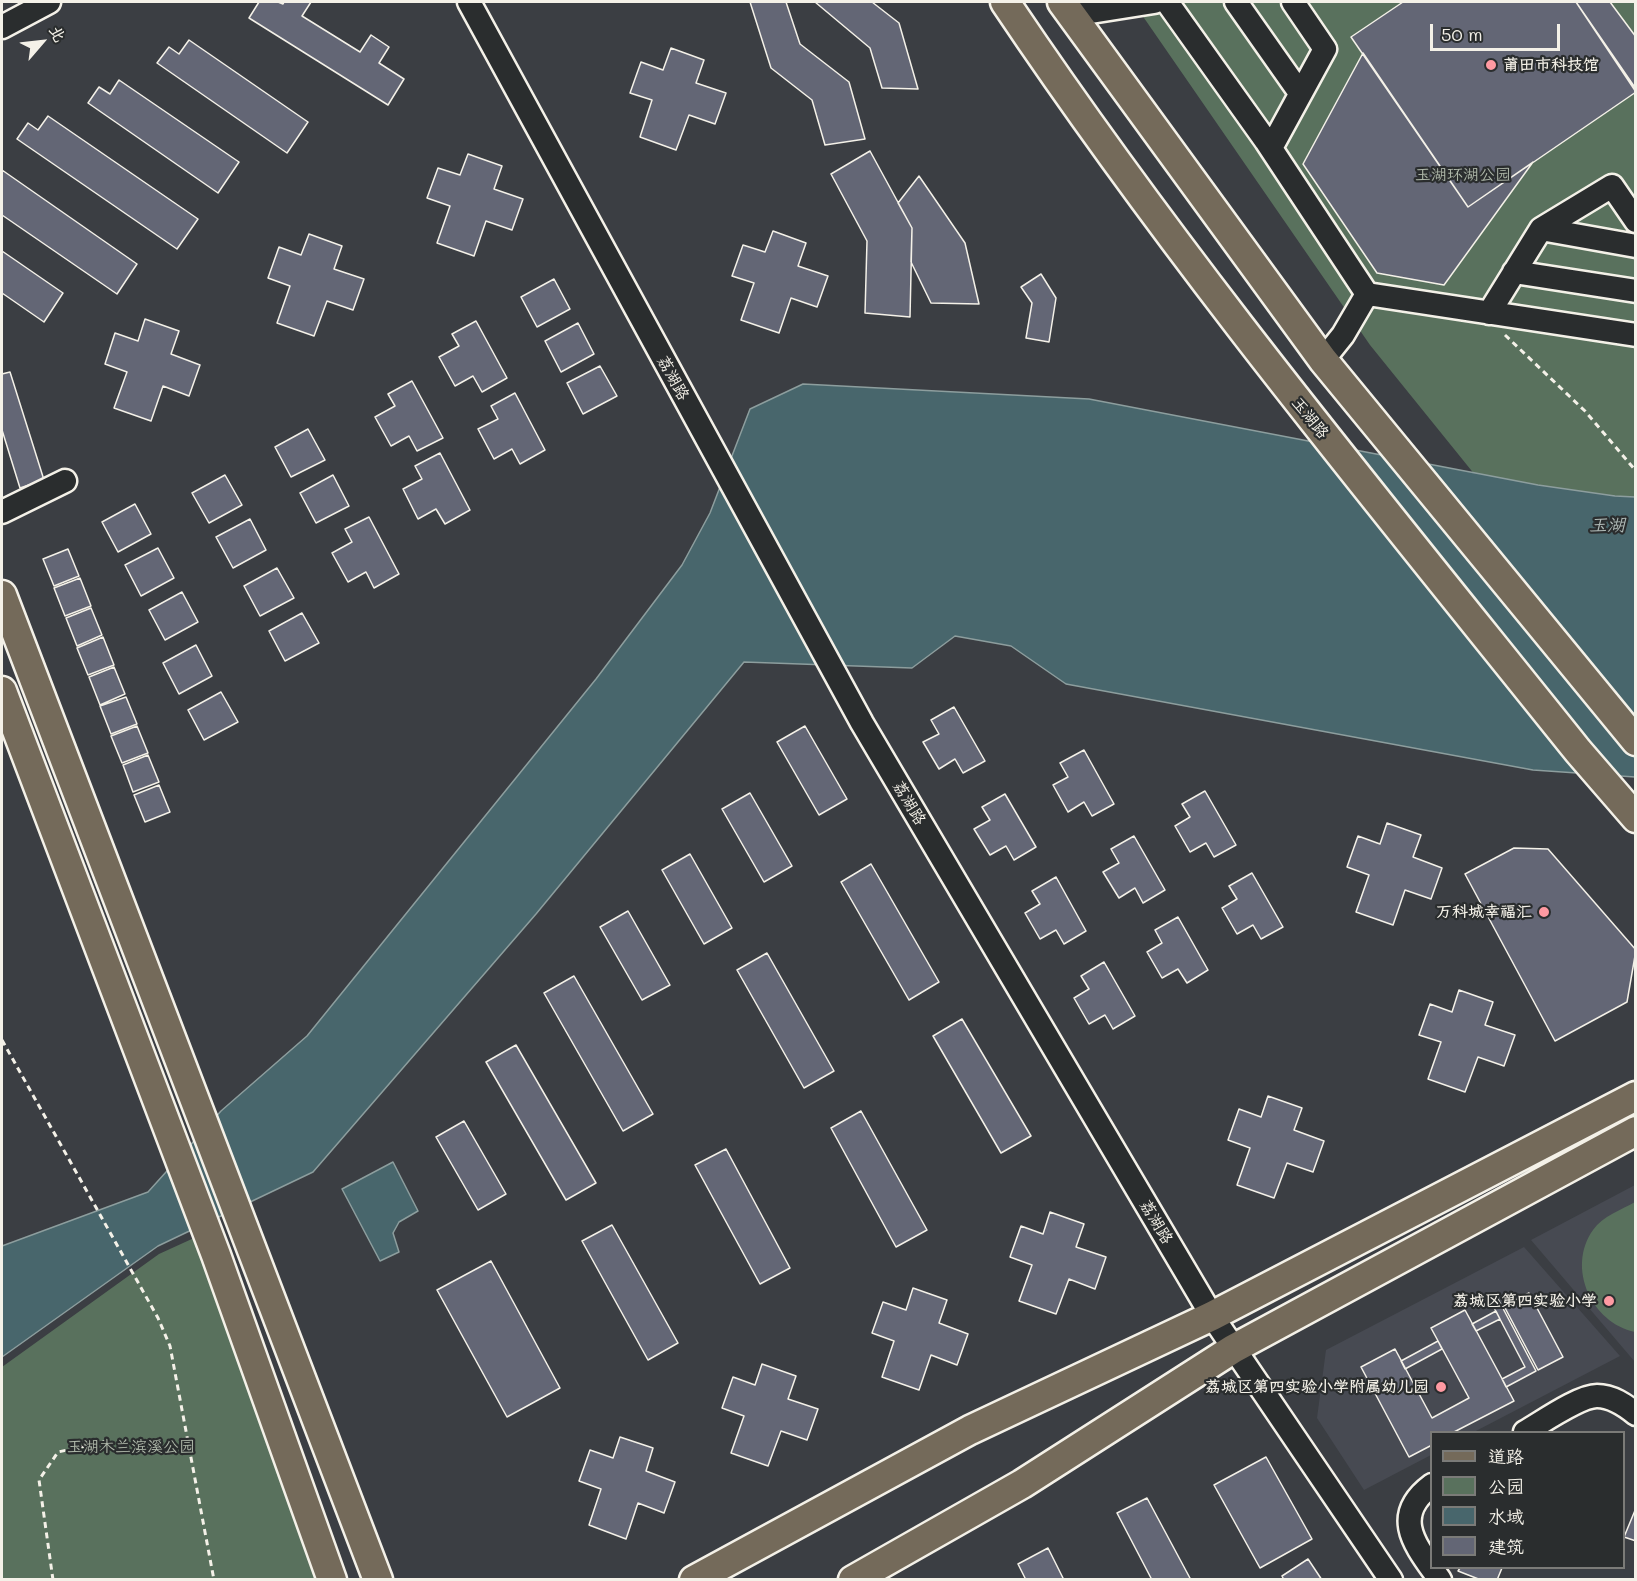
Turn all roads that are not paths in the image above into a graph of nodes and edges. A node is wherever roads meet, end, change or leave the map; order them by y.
1 (49, 2) edge
2 (469, 2) edge
3 (1005, 2) edge
4 (1154, 2) edge
5 (1167, 2) edge
6 (1236, 2) edge
7 (1293, 2) edge
8 (1067, 8) edge
9 (2, 27) edge
10 (1300, 93) junction
11 (1271, 148) junction
12 (1635, 221) edge
13 (1540, 229) junction
14 (1635, 246) edge
15 (1514, 272) junction
16 (1635, 291) edge
17 (1367, 294) junction
18 (1485, 312) junction
19 (1635, 334) edge
20 (1332, 369) junction
21 (64, 481) dead end
22 (2, 512) edge
23 (2, 595) edge
24 (2, 691) edge
25 (1635, 741) edge
26 (1635, 818) edge
27 (1635, 1096) edge
28 (1628, 1136) edge
29 (1212, 1316) junction
30 (1233, 1349) junction
31 (1635, 1414) edge
32 (1527, 1431) edge
33 (1430, 1486) edge
34 (1430, 1565) edge
35 (332, 1580) edge
36 (378, 1580) edge
37 (694, 1580) edge
38 (854, 1580) edge
39 (1391, 1580) edge

1 - 9 street
2 - 29 street, 荔湖路
3 - 26 main road, 玉湖路
4 - 8 street
5 - 11 street
6 - 10 street
7 - 10 street
8 - 20 main road
10 - 11 street
11 - 17 street
12 - 13 street
13 - 14 street
13 - 15 street
15 - 16 street
15 - 18 street
17 - 18 street
17 - 20 street
18 - 19 street
20 - 25 main road
21 - 22 street
23 - 36 main road
24 - 35 main road
27 - 29 main road
28 - 30 main road
29 - 30 street, 荔湖路
29 - 37 main road
30 - 38 main road
30 - 39 street, 荔湖路
31 - 32 street
33 - 34 street

